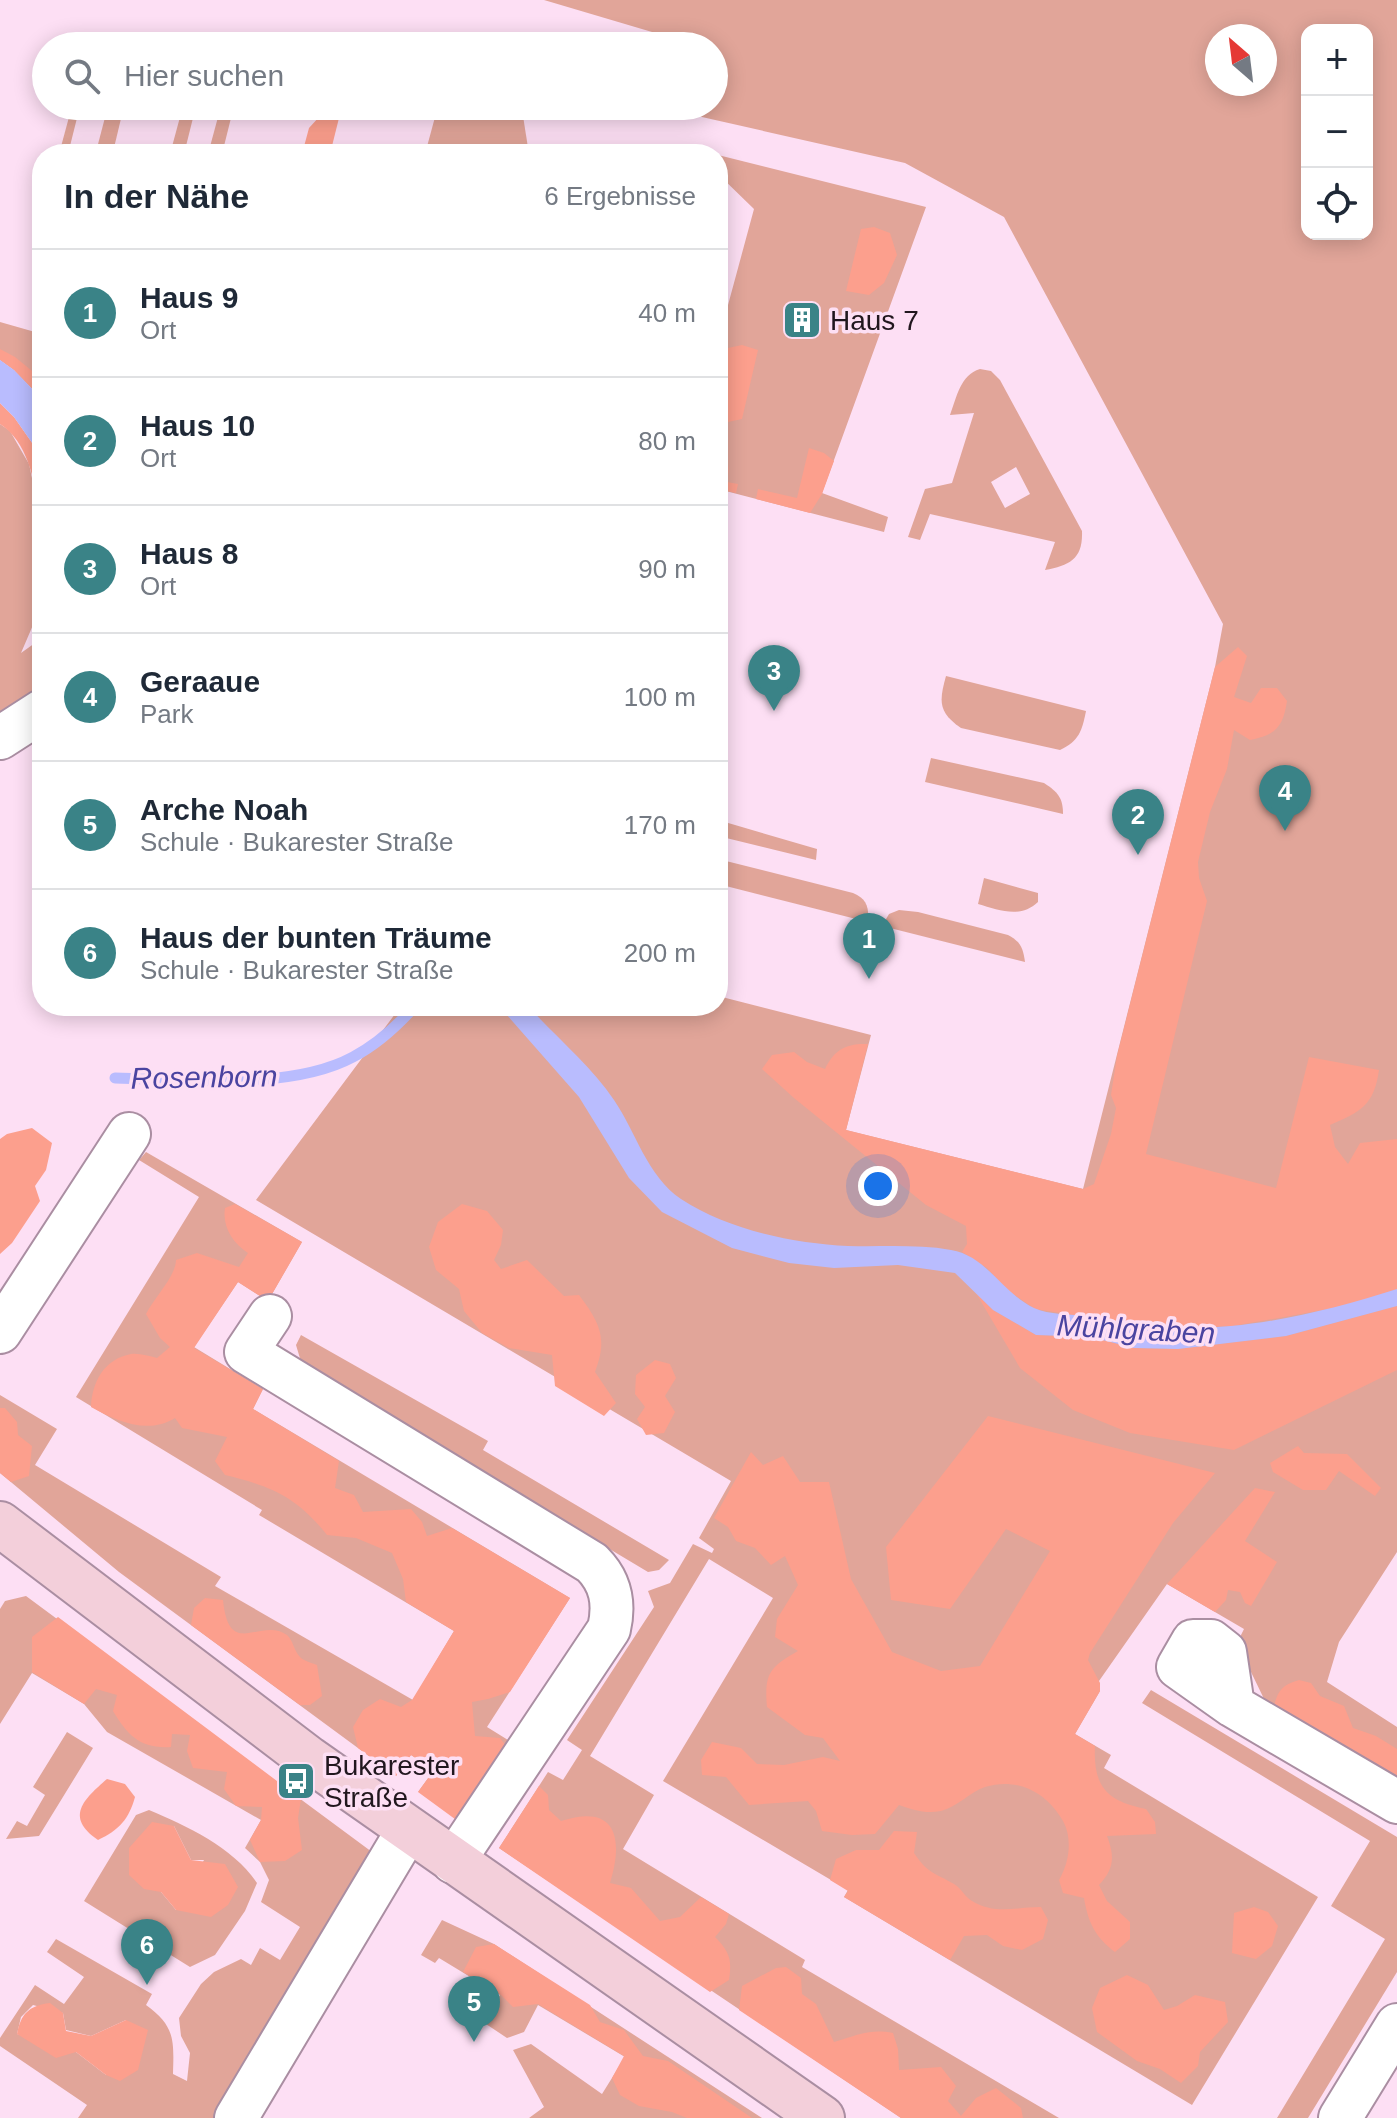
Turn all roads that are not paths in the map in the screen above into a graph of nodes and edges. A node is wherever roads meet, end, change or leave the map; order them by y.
1 (32, 717) edge
2 (0, 738) edge
3 (129, 1134) dead end
4 (270, 1316) dead end
5 (0, 1332) edge
6 (3, 1533) edge
7 (1233, 1706) dead end
8 (1397, 1802) edge
9 (408, 1830) junction
10 (453, 1862) junction
11 (1397, 2025) edge
12 (236, 2118) edge
13 (822, 2118) edge
14 (1340, 2118) edge

1 - 2 street
3 - 5 street
4 - 10 street
6 - 9 street
7 - 8 street
9 - 10 street
9 - 12 street
10 - 13 street
11 - 14 street

